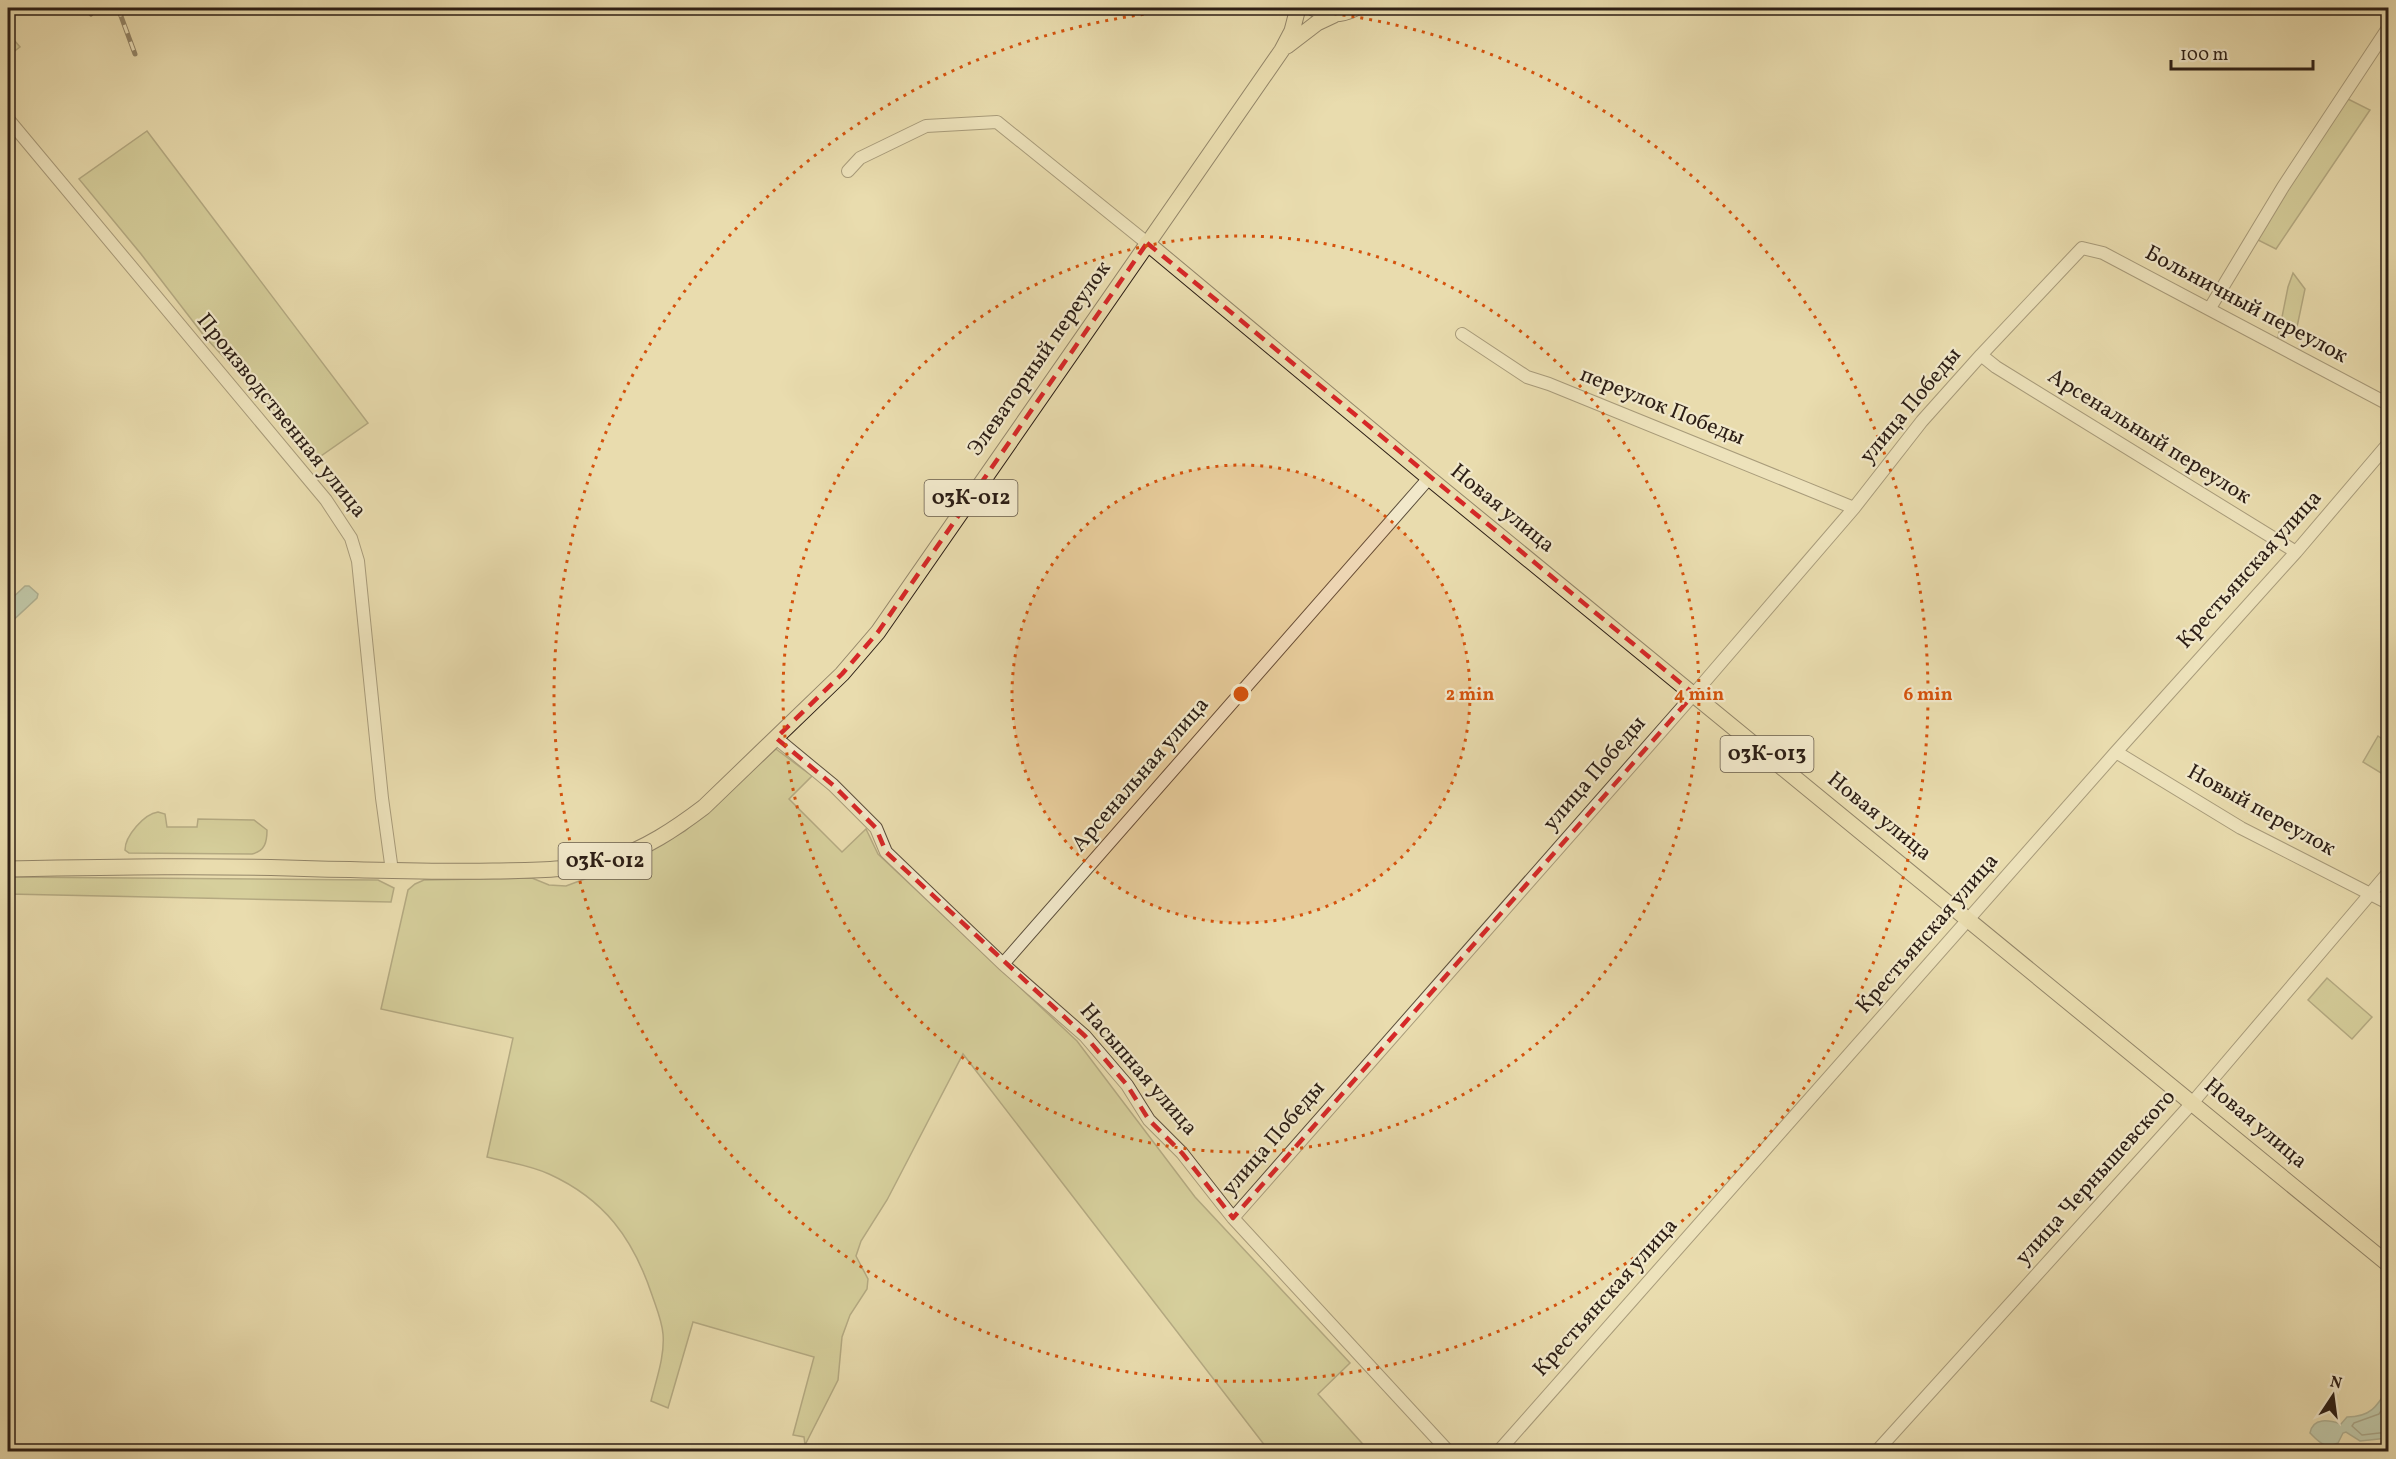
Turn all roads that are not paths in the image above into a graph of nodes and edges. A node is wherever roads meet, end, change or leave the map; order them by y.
1 (1298, 8) edge
2 (1313, 8) edge
3 (1356, 8) edge
4 (1335, 15) junction
5 (2388, 28) edge
6 (1282, 50) junction
7 (8, 119) edge
8 (848, 171) dead end
9 (1147, 243) junction
10 (2082, 248) joint
11 (2210, 308) junction
12 (1462, 334) dead end
13 (1981, 355) junction
14 (2388, 404) edge
15 (2388, 444) edge
16 (1429, 478) junction
17 (1854, 508) junction
18 (2296, 552) junction
19 (1694, 694) junction
20 (776, 738) junction
21 (2116, 752) junction
22 (8, 869) edge
23 (392, 871) junction
24 (2388, 873) edge
25 (2371, 893) junction
26 (2388, 903) edge
27 (1969, 920) junction
28 (1003, 964) junction
29 (2193, 1102) junction
30 (1233, 1218) junction
31 (2388, 1264) edge
32 (1449, 1452) edge
33 (1498, 1452) edge
34 (1876, 1452) edge

1 - 6 main road, Элеваторный переулок
2 - 4 main road
3 - 4 main road, Элеваторный переулок
4 - 6 main road, Элеваторный переулок
5 - 11 street
6 - 9 main road, Элеваторный переулок / 03К-012
7 - 23 street, Производственная улица
8 - 9 street
9 - 16 main road, Новая улица / 03К-013
9 - 20 main road, Элеваторный переулок / 03К-012
10 - 11 street, Больничный переулок
10 - 13 street, улица Победы
11 - 14 street, Больничный переулок
12 - 17 street, переулок Победы
13 - 17 street, улица Победы
13 - 18 street, Арсенальный переулок
15 - 18 street, Крестьянская улица
16 - 19 main road, Новая улица / 03К-013
16 - 28 street, Арсенальная улица
17 - 19 street, улица Победы
18 - 21 street, Крестьянская улица
19 - 27 main road, Новая улица / 03К-013
19 - 30 street, улица Победы
20 - 23 main road, 03К-012
20 - 28 street, Насыпная улица
21 - 25 street, Новый переулок
21 - 27 street, Крестьянская улица
22 - 23 main road, 03К-012
24 - 25 street, улица Чернышевского
25 - 26 street, Новый переулок
25 - 29 street, улица Чернышевского
27 - 29 main road, Новая улица / 03К-013
27 - 33 street, Крестьянская улица
28 - 30 street, Насыпная улица
29 - 31 main road, Новая улица / 03К-013
29 - 34 street, улица Чернышевского
30 - 32 street, Насыпная улица

